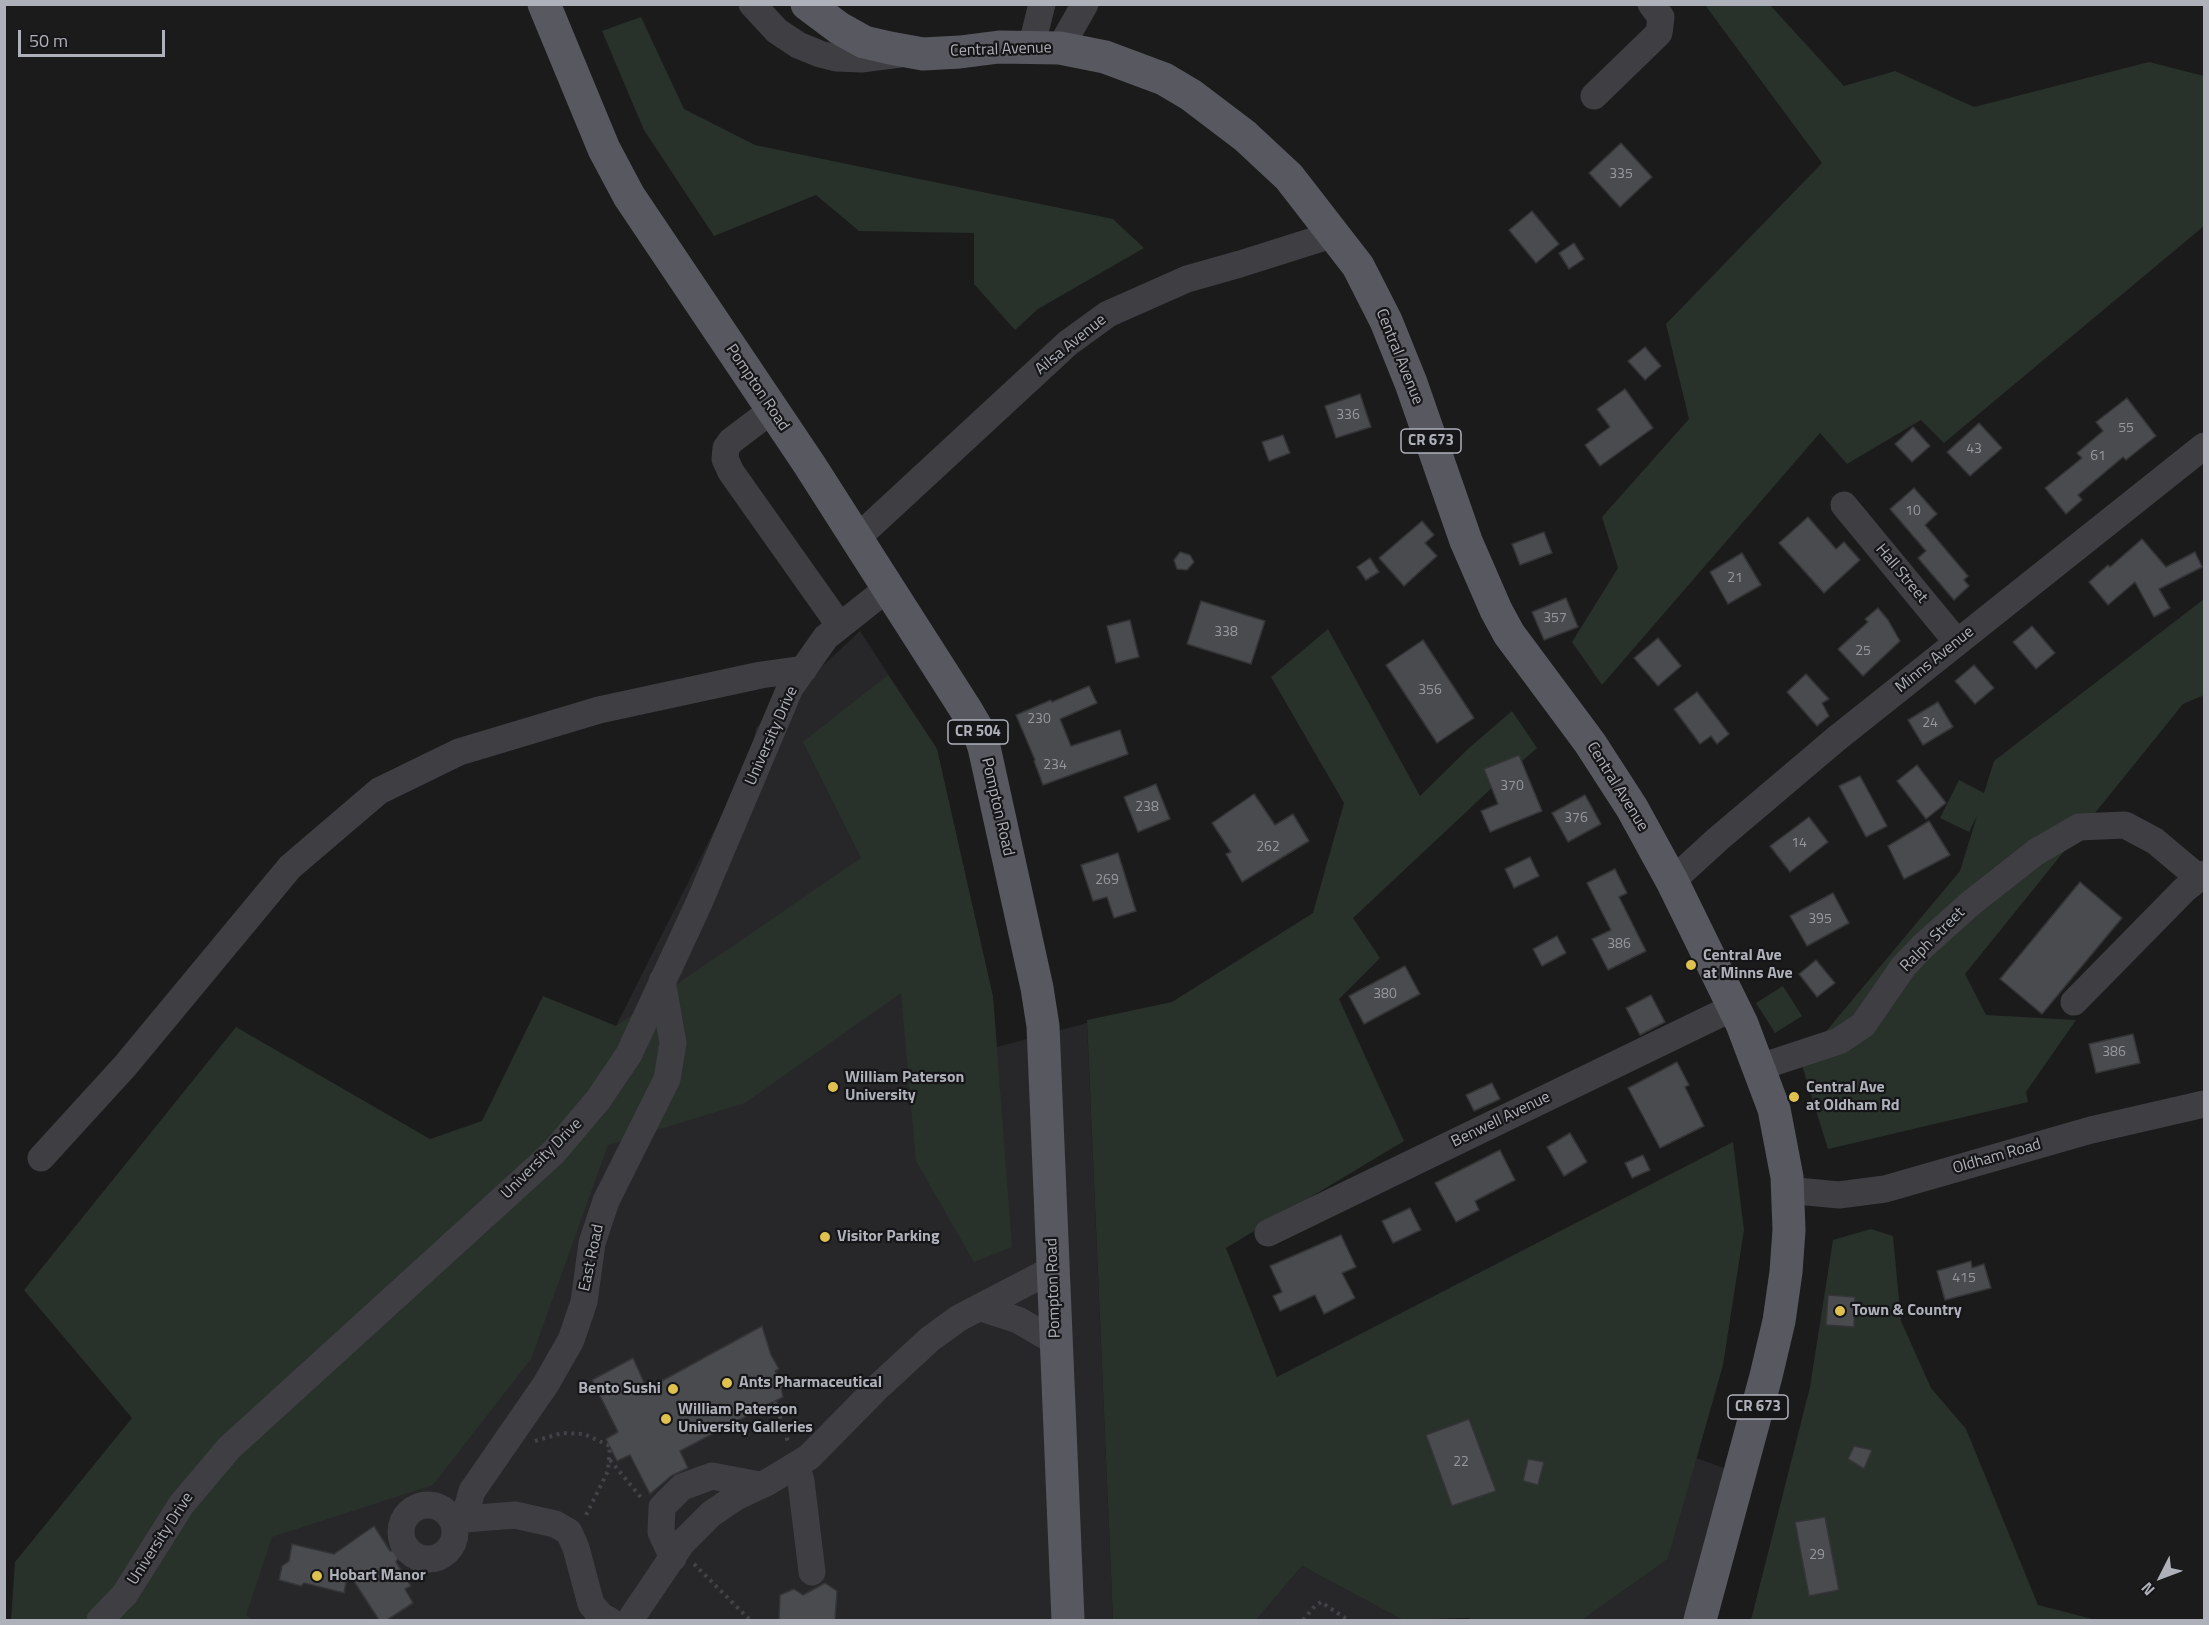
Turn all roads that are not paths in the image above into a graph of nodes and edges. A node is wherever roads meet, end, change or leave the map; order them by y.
1 (544, 4) edge
2 (752, 4) edge
3 (807, 4) edge
4 (1042, 4) edge
5 (1085, 4) edge
6 (1651, 4) edge
7 (1045, 48) junction
8 (912, 52) junction
9 (1594, 96) dead end
10 (1335, 234) junction
11 (772, 410) junction
12 (2205, 446) edge
13 (1844, 505) dead end
14 (856, 538) junction
15 (888, 588) junction
16 (840, 626) junction
17 (1957, 642) junction
18 (804, 669) junction
19 (2202, 876) edge
20 (1672, 881) junction
21 (663, 981) junction
22 (2074, 1002) dead end
23 (1734, 1007) junction
24 (1760, 1067) junction
25 (2205, 1104) edge
26 (41, 1158) dead end
27 (1787, 1190) junction
28 (1268, 1233) dead end
29 (1053, 1269) junction
30 (981, 1308) junction
31 (1056, 1342) junction
32 (796, 1465) junction
33 (760, 1485) junction
34 (676, 1553) junction
35 (812, 1572) dead end
36 (100, 1620) edge
37 (609, 1620) edge
38 (630, 1620) edge
39 (1068, 1620) edge
40 (1700, 1620) edge

1 - 11 main road, Pompton Road / CR 504
2 - 8 street
3 - 8 main road, Central Avenue / CR 673
4 - 7 street
5 - 7 street
6 - 9 street
7 - 8 main road, Central Avenue / CR 673
7 - 10 main road, Central Avenue / CR 673
10 - 14 street, Ailsa Avenue
10 - 20 main road, Central Avenue / CR 673
11 - 14 main road, Pompton Road / CR 504
11 - 16 street
12 - 17 street, Minns Avenue
13 - 17 street, Hall Street
14 - 15 main road, Pompton Road / CR 504
15 - 16 street, University Drive
15 - 29 main road, Pompton Road / CR 504
16 - 18 street, University Drive
17 - 20 street, Minns Avenue
18 - 21 street, University Drive
18 - 26 street
19 - 22 street
19 - 24 street, Ralph Street
20 - 23 main road, Central Avenue / CR 673
21 - 36 street, University Drive
21 - 37 street, East Road
23 - 24 main road, Central Avenue / CR 673
23 - 28 street, Benwell Avenue
24 - 27 main road, Central Avenue / CR 673
25 - 27 street, Oldham Road
27 - 40 main road, CR 673
29 - 30 street
29 - 31 main road, Pompton Road / CR 504
30 - 31 street
30 - 32 street
31 - 39 main road, Pompton Road / CR 504
32 - 33 street
32 - 35 street
33 - 34 street
33 - 34 street
34 - 38 street

